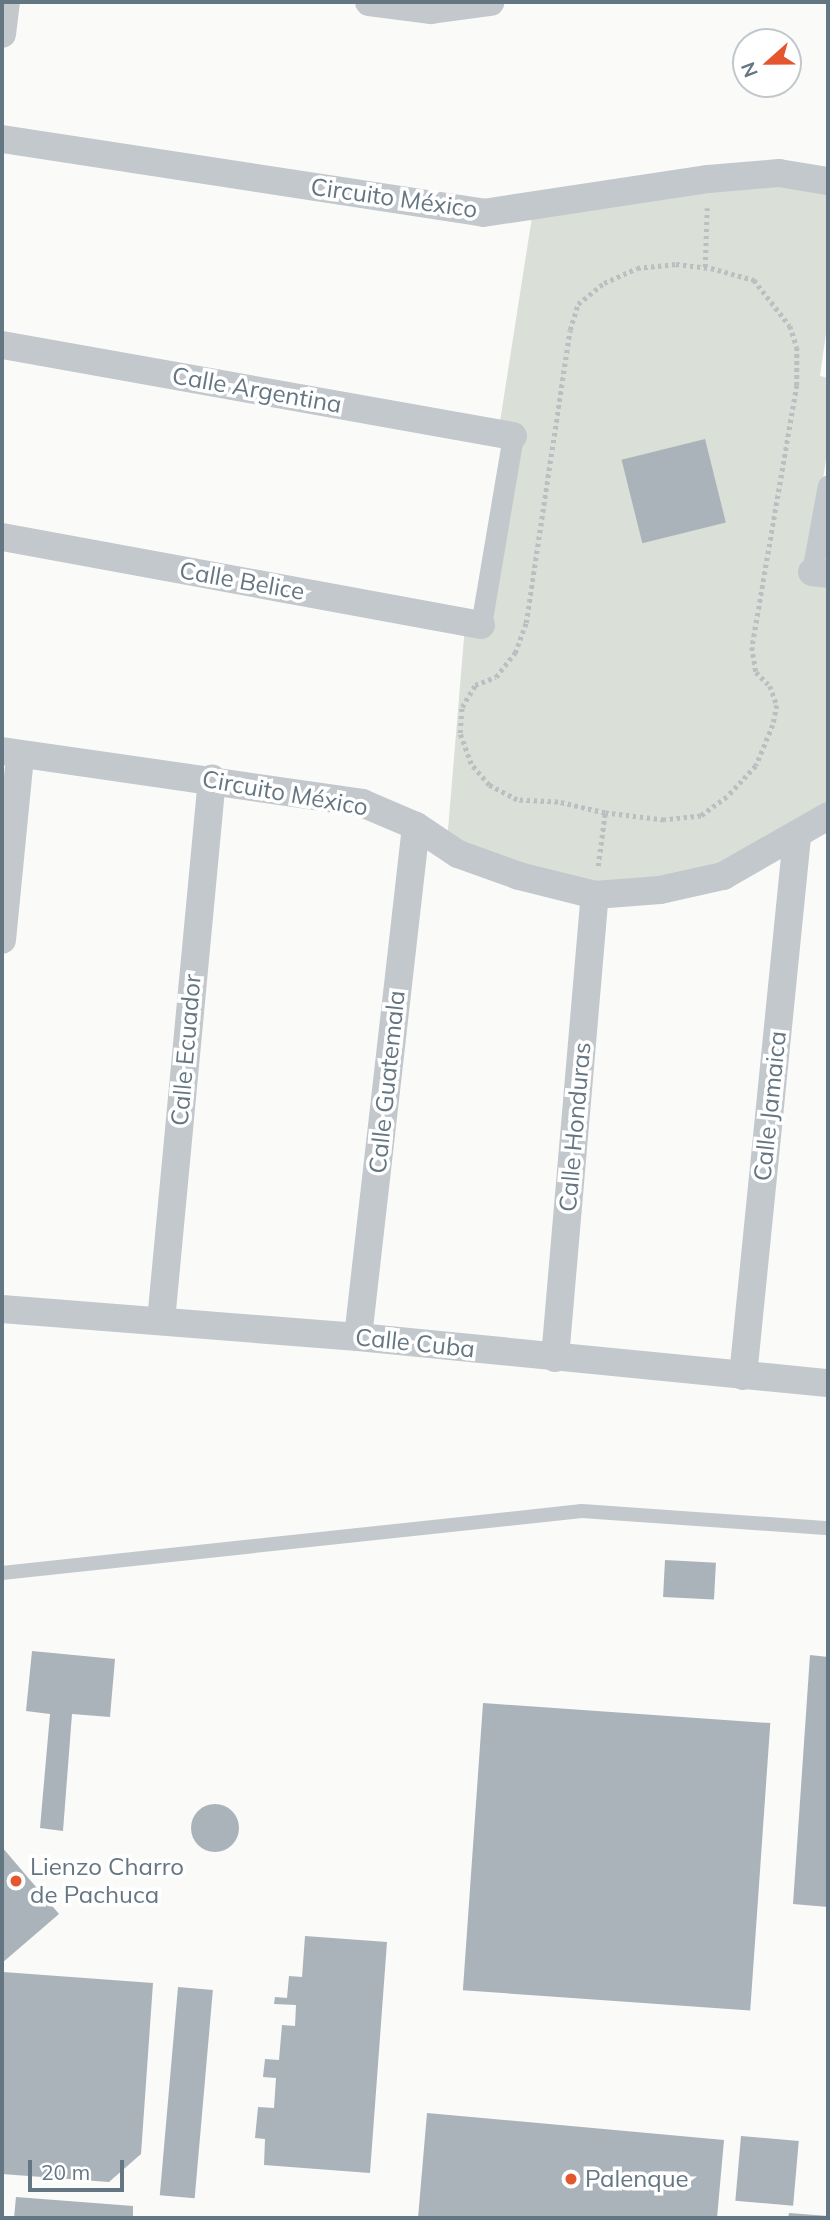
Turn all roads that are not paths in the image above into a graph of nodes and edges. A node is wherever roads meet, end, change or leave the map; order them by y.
1 (6, 2) edge
2 (369, 2) edge
3 (490, 2) edge
4 (2, 34) edge
5 (2, 138) edge
6 (828, 181) edge
7 (2, 345) edge
8 (513, 436) joint
9 (828, 485) edge
10 (2, 537) edge
11 (820, 573) edge
12 (481, 625) joint
13 (11, 753) edge
14 (212, 778) junction
15 (828, 816) edge
16 (416, 827) junction
17 (797, 837) junction
18 (595, 895) junction
19 (2, 929) edge
20 (2, 940) edge
21 (2, 1309) edge
22 (161, 1321) junction
23 (358, 1337) junction
24 (555, 1358) junction
25 (743, 1376) junction
26 (828, 1383) edge
27 (828, 1528) edge
28 (2, 1573) edge

1 - 4 street
2 - 3 street
5 - 6 street, Circuito México
7 - 8 street, Calle Argentina
8 - 12 street
9 - 11 street
10 - 12 street, Calle Belice
13 - 14 street, Circuito México
13 - 19 street
14 - 16 street, Circuito México
14 - 22 street, Calle Ecuador
15 - 17 street, Circuito México
16 - 18 street, Circuito México
16 - 23 street, Calle Guatemala
17 - 18 street, Circuito México
17 - 25 street, Calle Jamaica
18 - 24 street, Calle Honduras
19 - 20 street
21 - 22 street, Calle Cuba
22 - 23 street, Calle Cuba
23 - 24 street, Calle Cuba
24 - 25 street, Calle Cuba
25 - 26 street, Calle Cuba
27 - 28 lane

